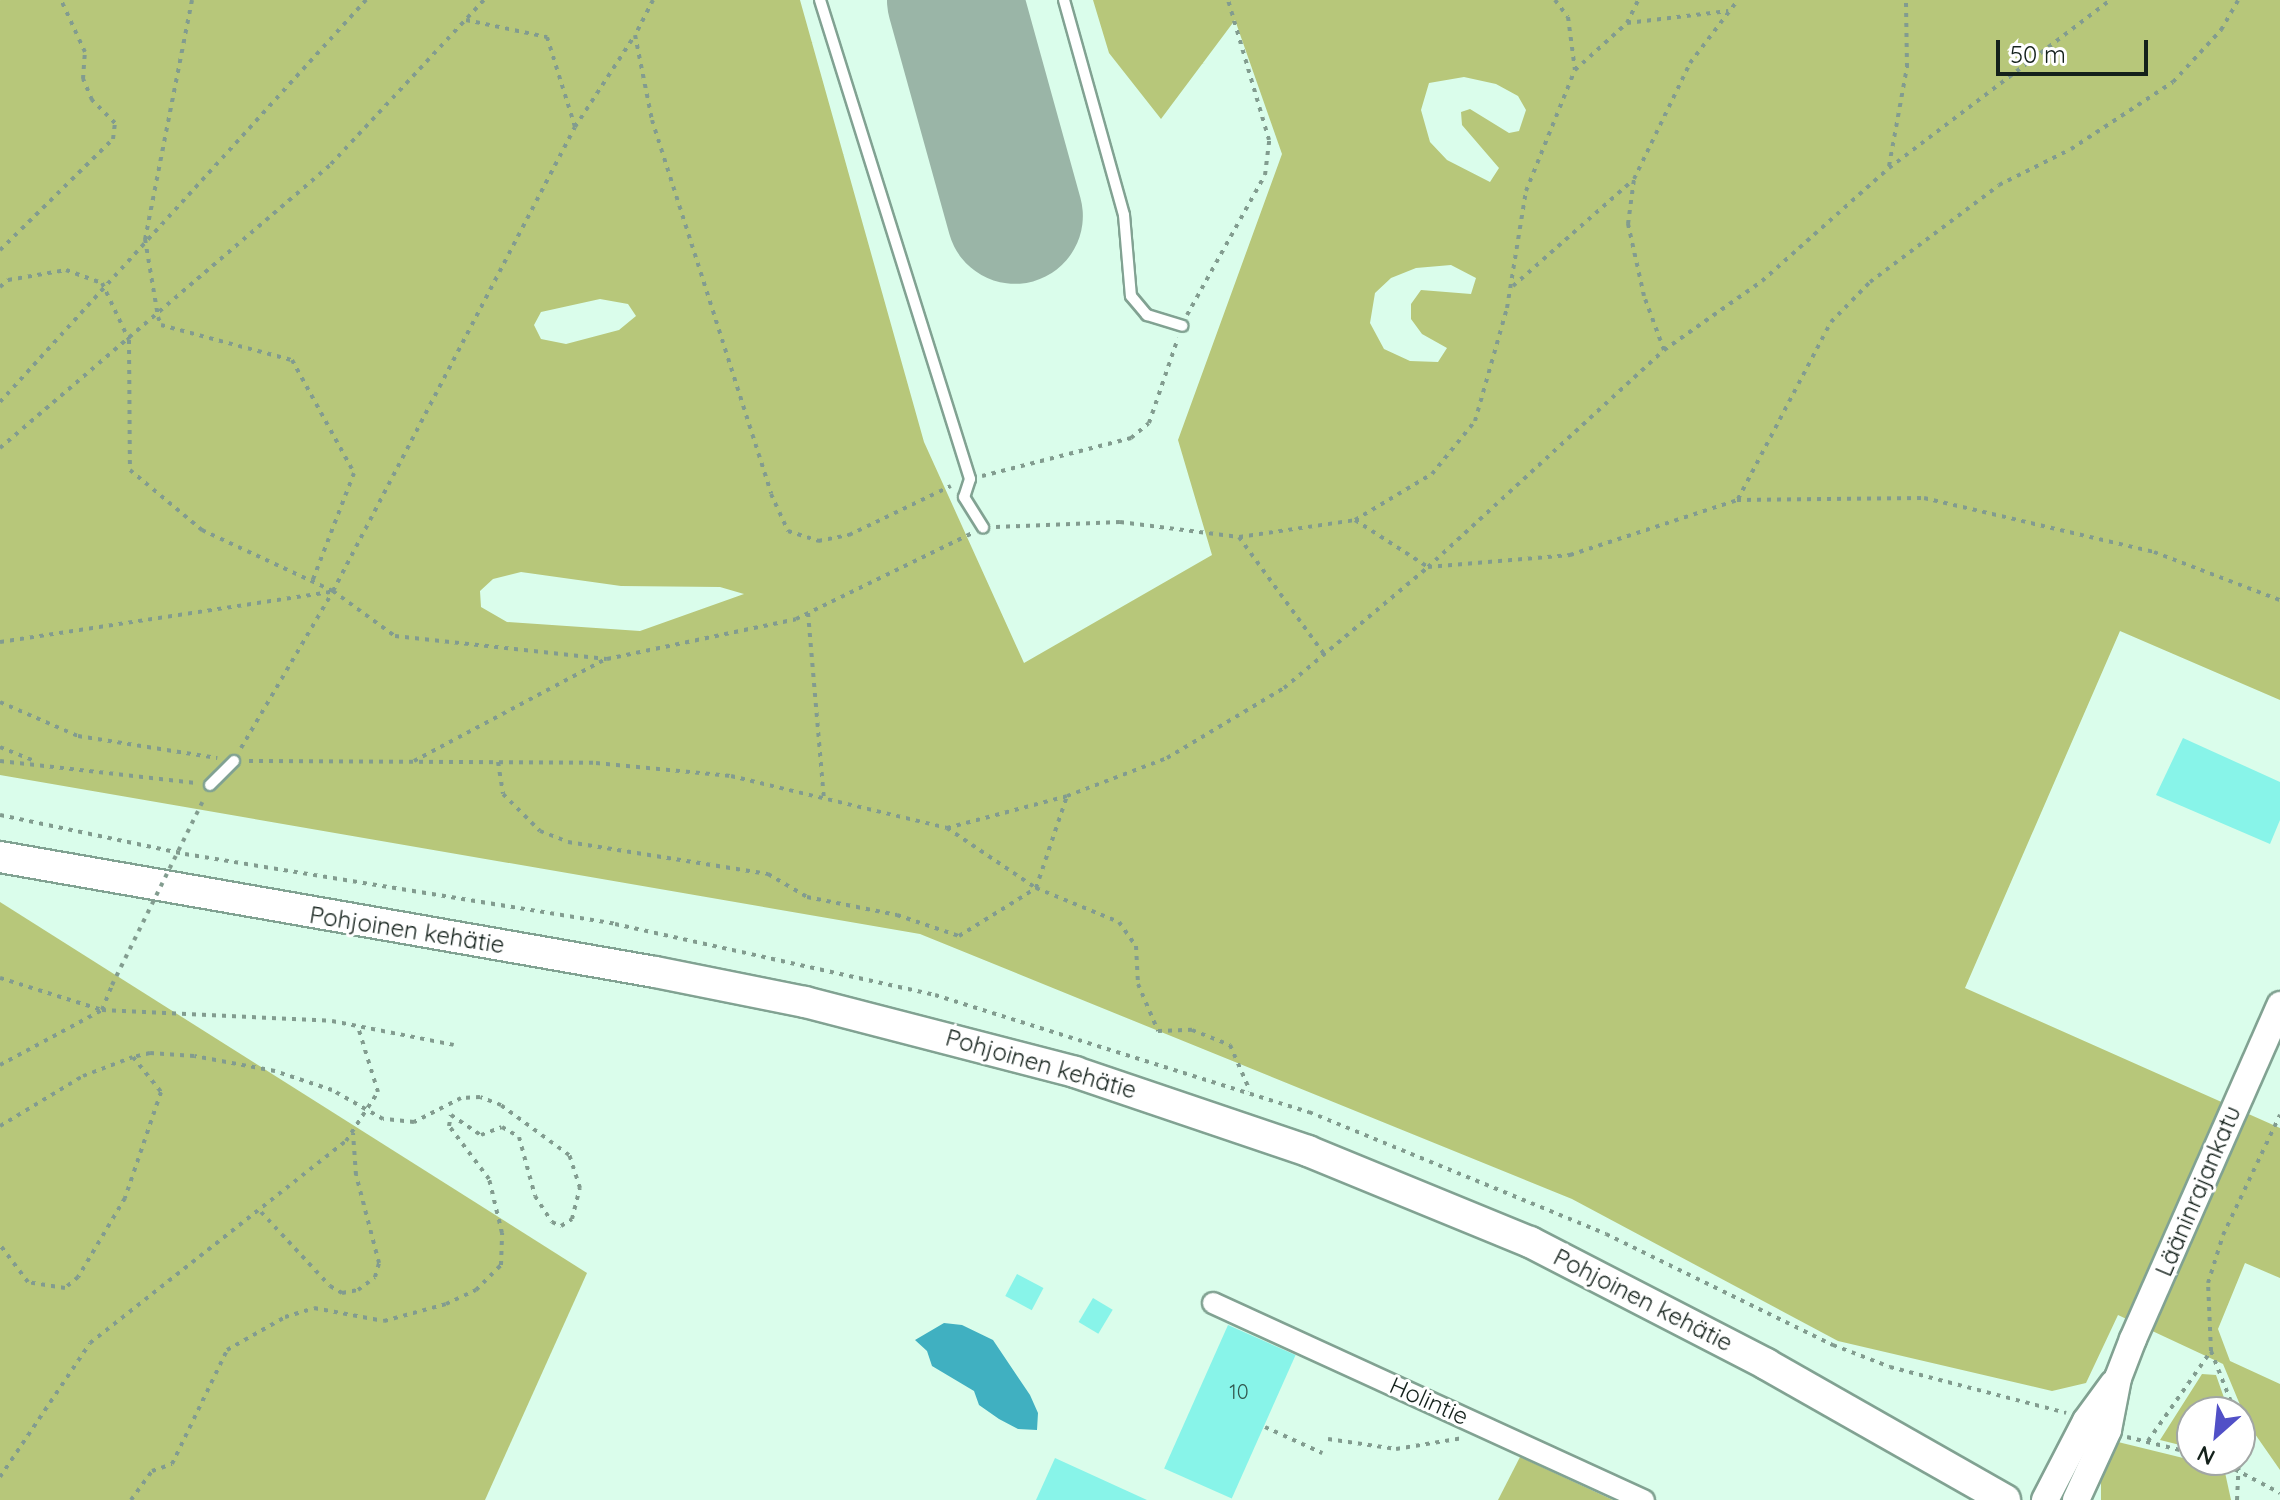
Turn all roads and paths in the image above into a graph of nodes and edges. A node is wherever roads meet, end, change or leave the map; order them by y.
1 (61, 0) edge
2 (192, 0) edge
3 (366, 0) edge
4 (484, 0) edge
5 (653, 0) edge
6 (820, 0) edge
7 (1064, 0) edge
8 (1228, 0) edge
9 (1555, 0) edge
10 (1638, 0) edge
11 (1738, 0) edge
12 (1906, 0) edge
13 (2110, 0) edge
14 (2238, 0) edge
15 (1729, 11) junction
16 (465, 20) junction
17 (1627, 23) junction
18 (635, 35) junction
19 (1575, 70) junction
20 (575, 127) junction
21 (1889, 168) junction
22 (1634, 179) junction
23 (145, 239) junction
24 (0, 250) edge
25 (103, 285) junction
26 (0, 287) edge
27 (1511, 287) junction
28 (158, 317) junction
29 (1182, 326) junction
30 (129, 340) junction
31 (1664, 350) junction
32 (0, 402) edge
33 (0, 448) edge
34 (970, 479) junction
35 (1737, 500) junction
36 (1355, 520) junction
37 (983, 528) junction
38 (1239, 537) junction
39 (1428, 567) junction
40 (312, 582) junction
41 (333, 591) junction
42 (2280, 600) edge
43 (808, 613) junction
44 (0, 642) edge
45 (1324, 654) junction
46 (607, 659) junction
47 (0, 702) edge
48 (0, 747) edge
49 (0, 761) edge
50 (234, 761) junction
51 (412, 762) junction
52 (498, 762) junction
53 (41, 764) junction
54 (210, 785) joint
55 (1067, 796) junction
56 (824, 799) junction
57 (203, 801) dead end
58 (947, 828) junction
59 (0, 857) edge
60 (1036, 888) junction
61 (0, 978) edge
62 (2280, 1005) edge
63 (102, 1010) junction
64 (358, 1027) junction
65 (454, 1045) dead end
66 (133, 1057) junction
67 (0, 1065) edge
68 (1250, 1091) dead end
69 (366, 1110) junction
70 (2280, 1115) edge
71 (0, 1126) edge
72 (353, 1131) junction
73 (261, 1212) junction
74 (0, 1245) edge
75 (1213, 1303) dead end
76 (2211, 1351) junction
77 (2118, 1378) junction
78 (2229, 1396) edge
79 (1265, 1427) dead end
80 (1492, 1429) junction
81 (1328, 1439) dead end
82 (2148, 1441) dead end
83 (1322, 1453) dead end
84 (2241, 1476) edge
85 (2252, 1476) edge
86 (0, 1477) edge
87 (2280, 1493) edge
88 (131, 1500) edge
89 (1644, 1500) edge
90 (2005, 1500) edge
91 (2045, 1500) edge
92 (2076, 1500) edge
93 (2237, 1500) edge

1 - 24 path
2 - 23 path
3 - 23 path
4 - 16 path
5 - 18 path
6 - 34 lane
7 - 29 lane
8 - 29 path
9 - 19 path
10 - 17 path
11 - 15 path
12 - 21 path
13 - 21 path
14 - 35 path
15 - 17 path
15 - 22 path
16 - 20 path
16 - 28 path
17 - 19 path
18 - 20 path
18 - 34 path
19 - 27 path
20 - 41 path
21 - 31 path
22 - 27 path
22 - 31 path
23 - 25 path
23 - 28 path
25 - 26 path
25 - 30 path
25 - 32 path
27 - 36 path
28 - 30 path
28 - 40 path
29 - 34 path
30 - 33 path
30 - 40 path
31 - 39 path
34 - 37 lane
35 - 39 path
35 - 42 path
36 - 38 path
36 - 39 path
37 - 38 path
37 - 43 path
38 - 45 path
39 - 45 path
40 - 41 path
41 - 44 path
41 - 46 path
41 - 50 path
43 - 46 path
43 - 56 path
45 - 55 path
46 - 51 path
47 - 50 path
48 - 53 path
49 - 53 path
50 - 51 path
50 - 54 lane
51 - 52 path
52 - 56 path
52 - 60 path
53 - 54 path
55 - 58 path
55 - 60 path
56 - 58 path
57 - 63 path, bridge
58 - 60 path
59 - 90 main road, Pohjoinen kehätie
60 - 68 path
61 - 63 path
62 - 77 street, Lääninrajankatu
63 - 64 path
63 - 67 path
64 - 65 path
64 - 69 path
66 - 69 path
66 - 71 path
66 - 74 path
69 - 72 path
69 - 88 path
70 - 76 path
72 - 73 path
72 - 73 path
73 - 86 path
75 - 80 street, Holintie
76 - 78 path
76 - 82 path
77 - 91 street, Lääninrajankatu
77 - 92 street, Lääninrajankatu
79 - 83 path
80 - 81 path
80 - 89 street, Holintie
84 - 93 path
85 - 87 path

